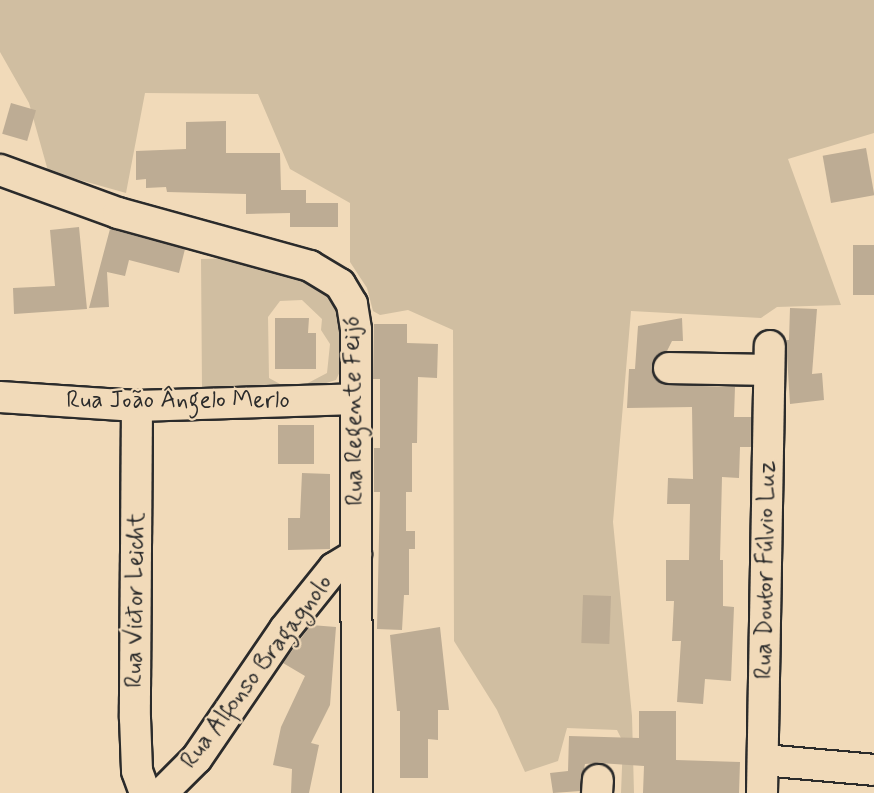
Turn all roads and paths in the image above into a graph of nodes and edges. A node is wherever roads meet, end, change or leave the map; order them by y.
1 (0, 170) edge
2 (669, 368) dead end
3 (0, 397) edge
4 (356, 399) junction
5 (137, 406) junction
6 (356, 555) junction
7 (763, 760) junction
8 (874, 770) edge
9 (145, 793) edge
10 (162, 793) edge
11 (357, 793) edge
12 (762, 793) edge

1 - 4 street, Rua Regente Feijó
2 - 7 street, Rua Doutor Fúlvio Luz
3 - 5 street, Rua João Ângelo Merlo
4 - 5 street, Rua João Ângelo Merlo
4 - 6 street, Rua Regente Feijó
5 - 9 street, Rua Victor Leicht
6 - 10 street, Rua Alfonso Bragagnolo
6 - 11 street, Rua Regente Feijó
7 - 8 street
7 - 12 street, Rua Doutor Fúlvio Luz

